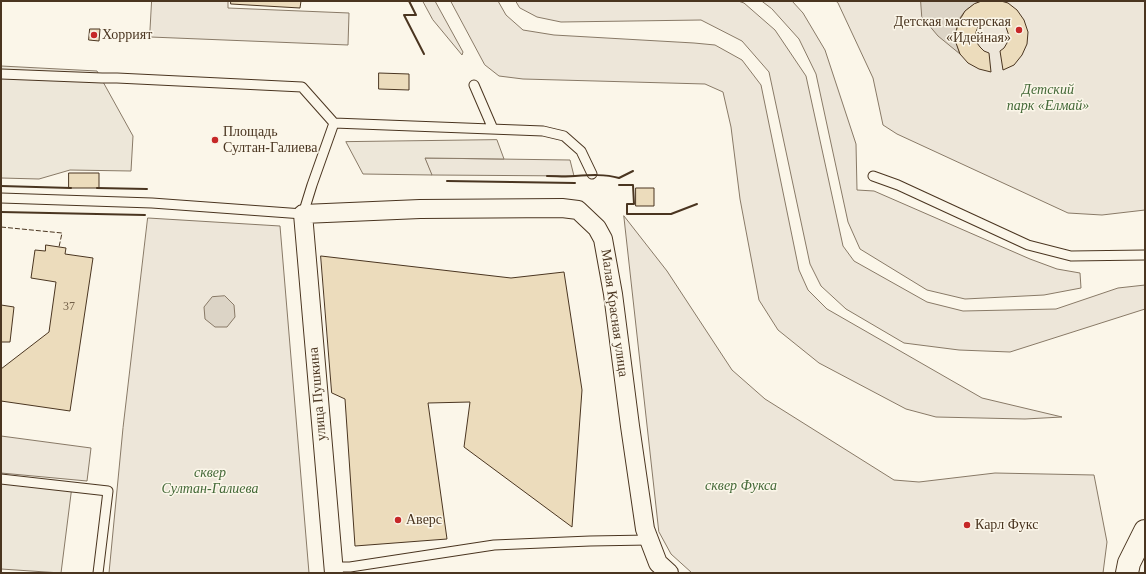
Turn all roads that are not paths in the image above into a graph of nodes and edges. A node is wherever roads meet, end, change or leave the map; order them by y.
1 (1, 74) edge
2 (474, 85) dead end
3 (334, 123) junction
4 (493, 129) junction
5 (592, 174) dead end
6 (873, 176) dead end
7 (1, 198) edge
8 (302, 214) junction
9 (1145, 255) edge
10 (1, 479) edge
11 (1145, 531) edge
12 (649, 540) junction
13 (333, 570) edge
14 (98, 573) edge
15 (669, 573) edge
16 (1127, 573) edge

1 - 3 lane
2 - 4 lane
3 - 4 lane
3 - 8 lane
4 - 5 lane
6 - 9 lane
7 - 8 lane
8 - 12 street, Малая Красная улица
8 - 13 street, улица Пушкина
10 - 14 lane
11 - 16 street
12 - 13 lane
12 - 15 street, Малая Красная улица

